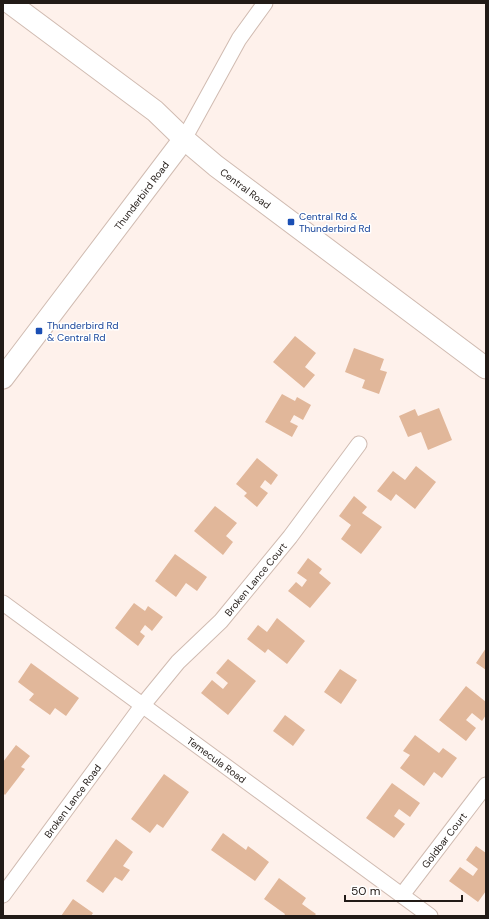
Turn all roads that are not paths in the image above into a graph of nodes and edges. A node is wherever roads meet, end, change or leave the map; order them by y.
1 (10, 3) edge
2 (265, 3) edge
3 (184, 139) junction
4 (486, 368) edge
5 (3, 378) edge
6 (359, 444) dead end
7 (3, 603) edge
8 (142, 706) junction
9 (486, 785) edge
10 (3, 895) edge
11 (402, 895) junction
12 (430, 916) edge

1 - 3 street, Central Road
2 - 3 street, Thunderbird Road
3 - 4 street, Central Road
3 - 5 street, Thunderbird Road
6 - 8 street, Broken Lance Court
7 - 8 street, Temecula Road
8 - 10 street, Broken Lance Road
8 - 11 street, Temecula Road
9 - 11 street, Goldbar Court
11 - 12 street, Temecula Road

